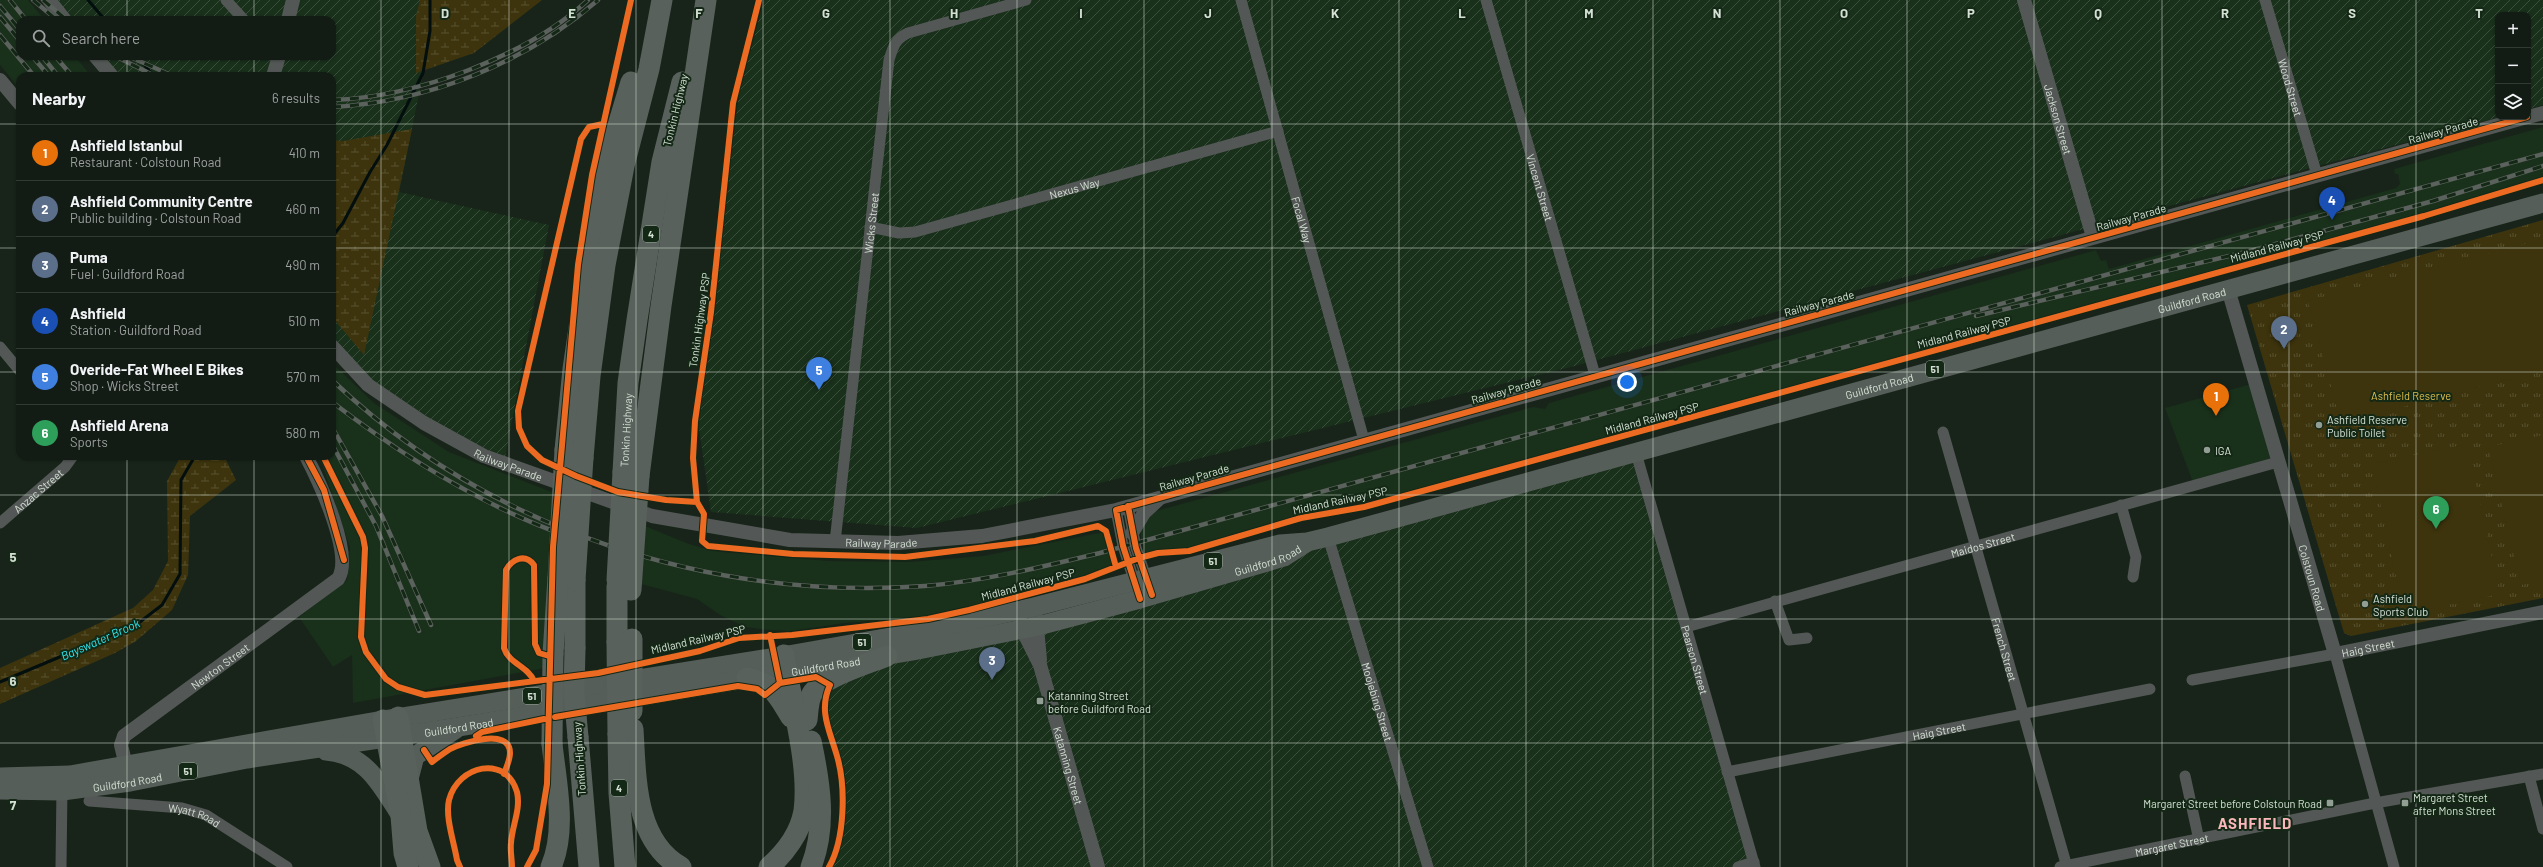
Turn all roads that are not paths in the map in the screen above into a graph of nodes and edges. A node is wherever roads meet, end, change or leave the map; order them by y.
1 (49, 0) edge
2 (226, 0) edge
3 (292, 0) edge
4 (656, 0) edge
5 (662, 0) edge
6 (702, 0) edge
7 (706, 0) edge
8 (1026, 0) edge
9 (1241, 0) edge
10 (1486, 0) edge
11 (2024, 0) edge
12 (2265, 0) edge
13 (62, 16) edge
14 (240, 16) edge
15 (289, 16) edge
16 (98, 60) edge
17 (277, 60) edge
18 (109, 72) edge
19 (274, 72) edge
20 (0, 80) edge
21 (16, 99) edge
22 (2543, 113) edge
23 (2531, 116) edge
24 (2517, 120) edge
25 (1278, 131) junction
26 (2316, 176) junction
27 (2543, 203) edge
28 (870, 227) junction
29 (2093, 238) junction
30 (2228, 289) junction
31 (0, 347) edge
32 (336, 350) edge
33 (16, 366) edge
34 (1595, 375) junction
35 (1943, 432) dead end
36 (1364, 440) junction
37 (1636, 453) junction
38 (574, 454) junction
39 (69, 460) edge
40 (308, 460) edge
41 (2278, 462) junction
42 (631, 474) junction
43 (1163, 497) junction
44 (2122, 505) junction
45 (1122, 508) junction
46 (0, 523) edge
47 (1132, 532) junction
48 (1328, 537) junction
49 (835, 542) junction
50 (1976, 546) junction
51 (2133, 577) dead end
52 (567, 579) junction
53 (1143, 589) junction
54 (1775, 601) junction
55 (1026, 609) junction
56 (2543, 612) edge
57 (1686, 626) junction
58 (1030, 628) junction
59 (1807, 638) dead end
60 (2335, 654) junction
61 (887, 656) junction
62 (791, 663) junction
63 (747, 678) junction
64 (2192, 680) dead end
65 (2150, 689) dead end
66 (2022, 714) junction
67 (803, 724) junction
68 (393, 727) junction
69 (458, 727) junction
70 (625, 731) junction
71 (306, 750) junction
72 (1727, 772) junction
73 (128, 773) junction
74 (2543, 774) edge
75 (2185, 776) dead end
76 (2529, 776) junction
77 (0, 777) edge
78 (62, 783) junction
79 (409, 784) junction
80 (0, 790) edge
81 (89, 801) dead end
82 (2375, 803) junction
83 (582, 806) junction
84 (401, 816) junction
85 (2543, 829) edge
86 (2199, 840) junction
87 (1755, 865) edge
88 (61, 867) edge
89 (287, 867) edge
90 (408, 867) edge
91 (430, 867) edge
92 (551, 867) edge
93 (578, 867) edge
94 (589, 867) edge
95 (625, 867) edge
96 (681, 867) edge
97 (769, 867) edge
98 (811, 867) edge
99 (1098, 867) edge
100 (1426, 867) edge
101 (1738, 867) edge
102 (2065, 867) edge
103 (2394, 867) edge

1 - 13 street
2 - 14 street
3 - 15 street
4 - 38 highway
5 - 38 highway, Tonkin Highway
6 - 42 highway, Tonkin Highway / 4
7 - 42 highway
8 - 28 street, Wicks Street
9 - 25 street, Focal Way
10 - 34 street, Vincent Street
11 - 29 street, Jackson Street
12 - 26 street, Wood Street
16 - 18 street
17 - 19 street
20 - 21 street
22 - 23 street, Railway Parade
24 - 26 street, Railway Parade
25 - 28 street, Nexus Way
25 - 36 street, Focal Way
26 - 29 street, Railway Parade
27 - 30 highway, Guildford Road / 51
28 - 49 street, Wicks Street
29 - 34 street, Railway Parade
30 - 37 highway, Guildford Road / 51
30 - 41 street, Colstoun Road
31 - 33 street
32 - 49 street, Railway Parade
34 - 36 street, Railway Parade
35 - 50 street, French Street
36 - 43 street, Railway Parade
37 - 48 highway, Guildford Road / 51
37 - 57 street, Pearson Street
38 - 52 highway, Tonkin Highway, bridge
39 - 46 street, Anzac Street
40 - 73 street, Newton Street
41 - 44 street, Maidos Street
41 - 60 street, Colstoun Road
42 - 70 highway, Tonkin Highway / 4, bridge
43 - 45 street, Railway Parade
43 - 47 street
44 - 50 street, Maidos Street
44 - 51 street
45 - 47 street
45 - 49 street, Railway Parade
45 - 53 street
47 - 53 street
48 - 53 highway, Guildford Road / 51
48 - 100 street, Moojebing Street
50 - 54 street, Maidos Street
50 - 66 street, French Street
52 - 83 highway, Tonkin Highway, bridge
52 - 92 highway, bridge
53 - 55 highway, Guildford Road / 51
53 - 58 highway, Guildford Road / 51
54 - 57 street, Maidos Street
54 - 59 street
55 - 58 street, Katanning Street
55 - 62 highway, Guildford Road / 51
56 - 60 street, Haig Street
57 - 72 street, Pearson Street
58 - 61 highway, Guildford Road / 51
58 - 99 street, Katanning Street
60 - 64 street, Haig Street
60 - 82 street, Colstoun Road
61 - 62 highway, Guildford Road / 51
61 - 67 highway
62 - 63 highway, Guildford Road / 51
62 - 67 highway
62 - 68 highway, Guildford Road / 51
63 - 67 highway
63 - 69 highway, Guildford Road / 51
65 - 66 street, Haig Street
66 - 72 street, Haig Street
66 - 102 street, French Street
67 - 97 highway
67 - 98 highway
68 - 69 highway, Guildford Road / 51
68 - 71 highway, Guildford Road / 51
68 - 73 highway, Guildford Road / 51
68 - 79 highway
68 - 84 highway
69 - 79 highway
70 - 95 highway, Tonkin Highway / 4
70 - 96 highway
71 - 73 highway, Guildford Road / 51
71 - 84 highway
72 - 87 street, Pearson Street
73 - 78 highway, Guildford Road / 51
74 - 76 street, Margaret Street
75 - 86 street
76 - 82 street, Margaret Street
76 - 85 street
77 - 78 highway, Guildford Road / 51
78 - 80 highway, Guildford Road / 51
78 - 88 street
79 - 91 highway
81 - 89 street, Wyatt Road
82 - 86 street, Margaret Street
82 - 103 street, Colstoun Road
83 - 93 highway, Tonkin Highway
83 - 94 highway, Tonkin Highway
84 - 90 highway
86 - 102 street, Margaret Street
87 - 101 street

